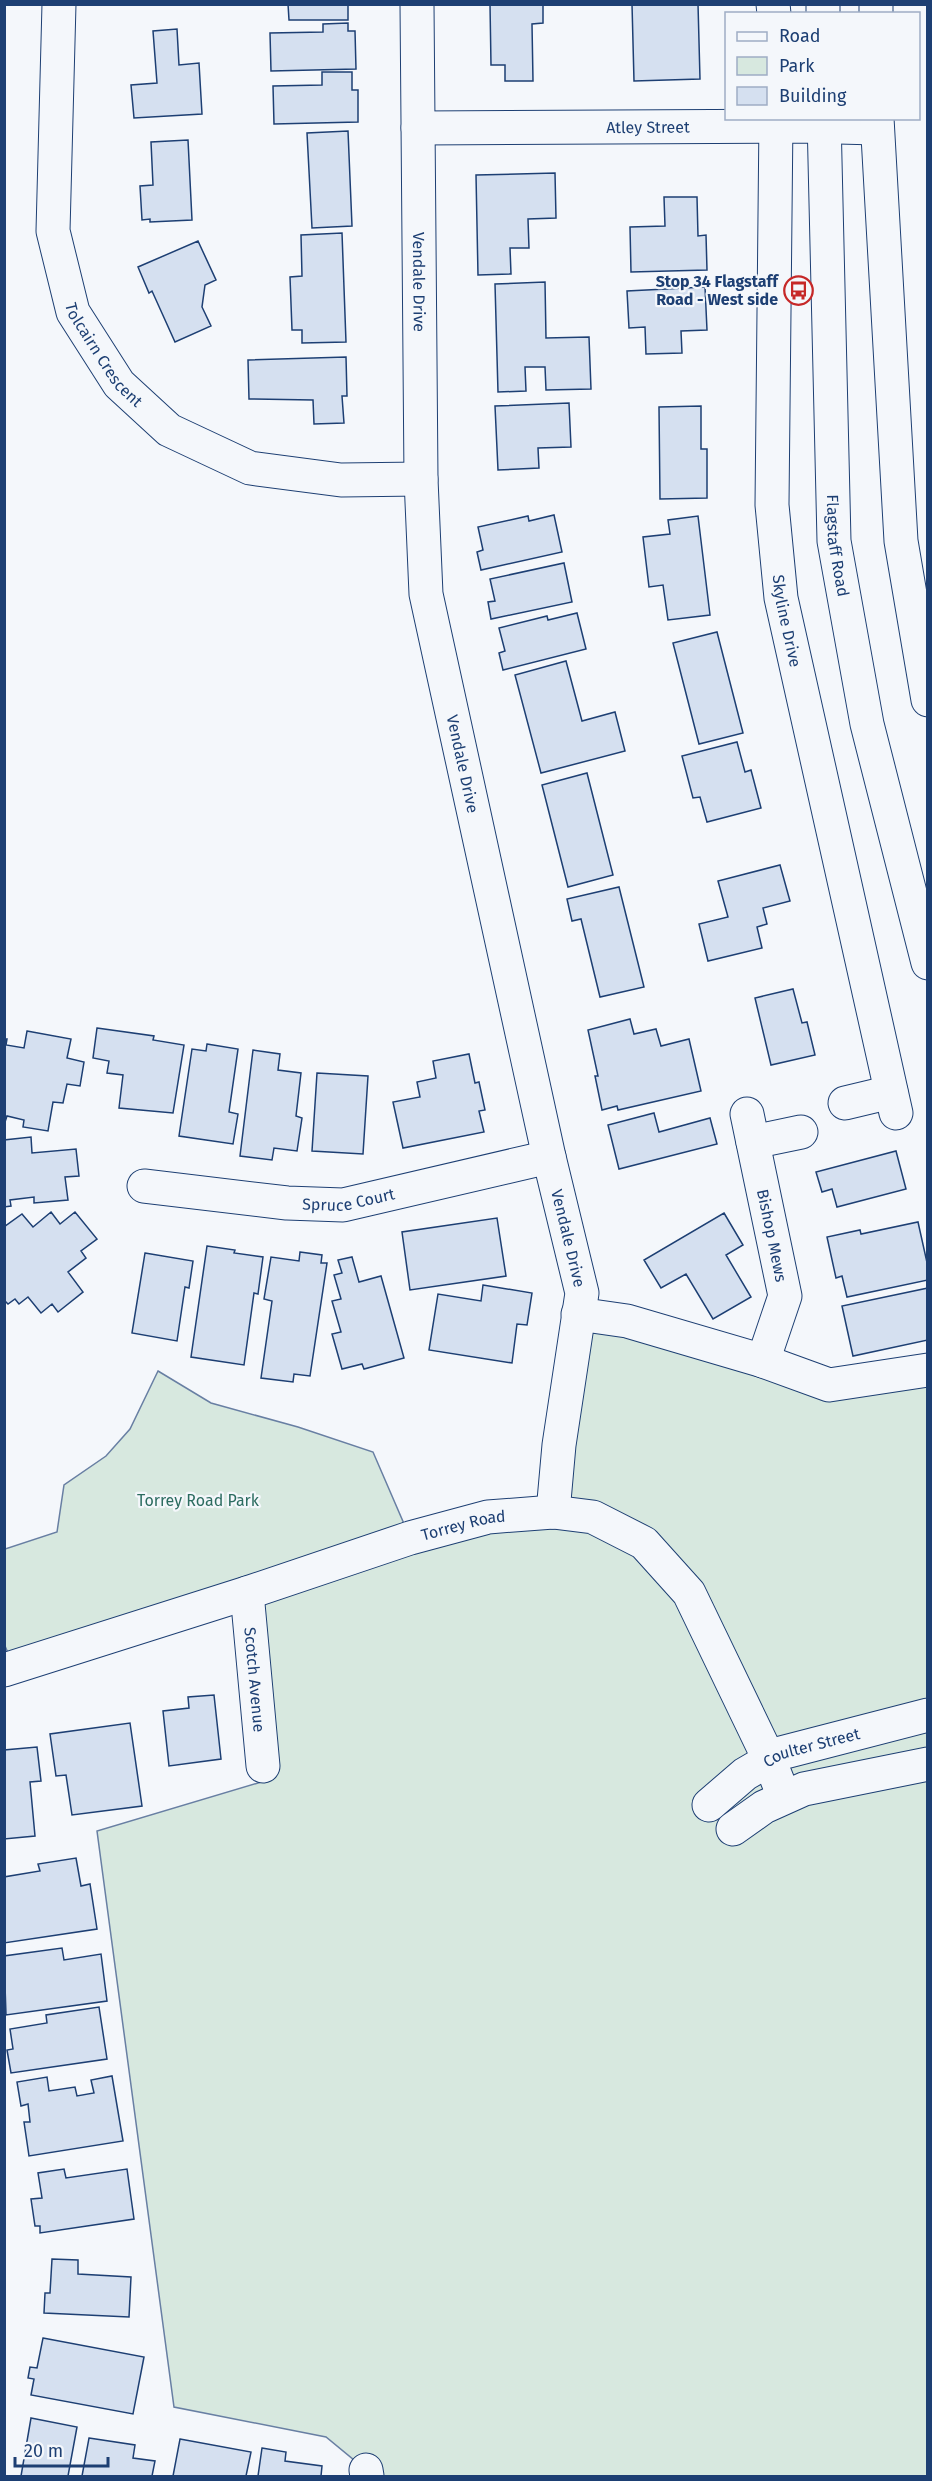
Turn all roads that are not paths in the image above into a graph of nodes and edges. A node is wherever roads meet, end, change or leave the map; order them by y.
1 (59, 4) edge
2 (417, 4) edge
3 (776, 122) edge
4 (824, 122) edge
5 (877, 123) edge
6 (418, 128) junction
7 (420, 478) junction
8 (927, 700) edge
9 (926, 948) edge
10 (844, 1103) dead end
11 (801, 1132) dead end
12 (549, 1157) junction
13 (144, 1186) dead end
14 (578, 1314) junction
15 (764, 1361) junction
16 (927, 1370) edge
17 (553, 1512) junction
18 (247, 1593) junction
19 (4, 1670) edge
20 (927, 1715) edge
21 (769, 1759) junction
22 (927, 1764) edge
23 (263, 1766) dead end
24 (784, 1797) junction
25 (709, 1805) dead end
26 (733, 1829) dead end

1 - 7 street, Tolcairn Crescent
2 - 6 street, Vendale Drive
3 - 4 street, Atley Street
3 - 6 street, Atley Street
3 - 10 street, Skyline Drive
4 - 5 street, Atley Street
4 - 9 street, Flagstaff Road
5 - 8 street
6 - 7 street, Vendale Drive
7 - 12 street, Vendale Drive
11 - 15 street, Bishop Mews
12 - 13 street, Spruce Court
12 - 14 street, Vendale Drive
14 - 15 street
14 - 17 street, Vendale Drive
15 - 16 street
17 - 18 street, Torrey Road
17 - 21 street, Torrey Road
18 - 19 street, Torrey Road
18 - 23 street, Scotch Avenue
20 - 21 street, Coulter Street
21 - 24 street, Torrey Road
21 - 25 street, Coulter Street
22 - 24 street
24 - 26 street

